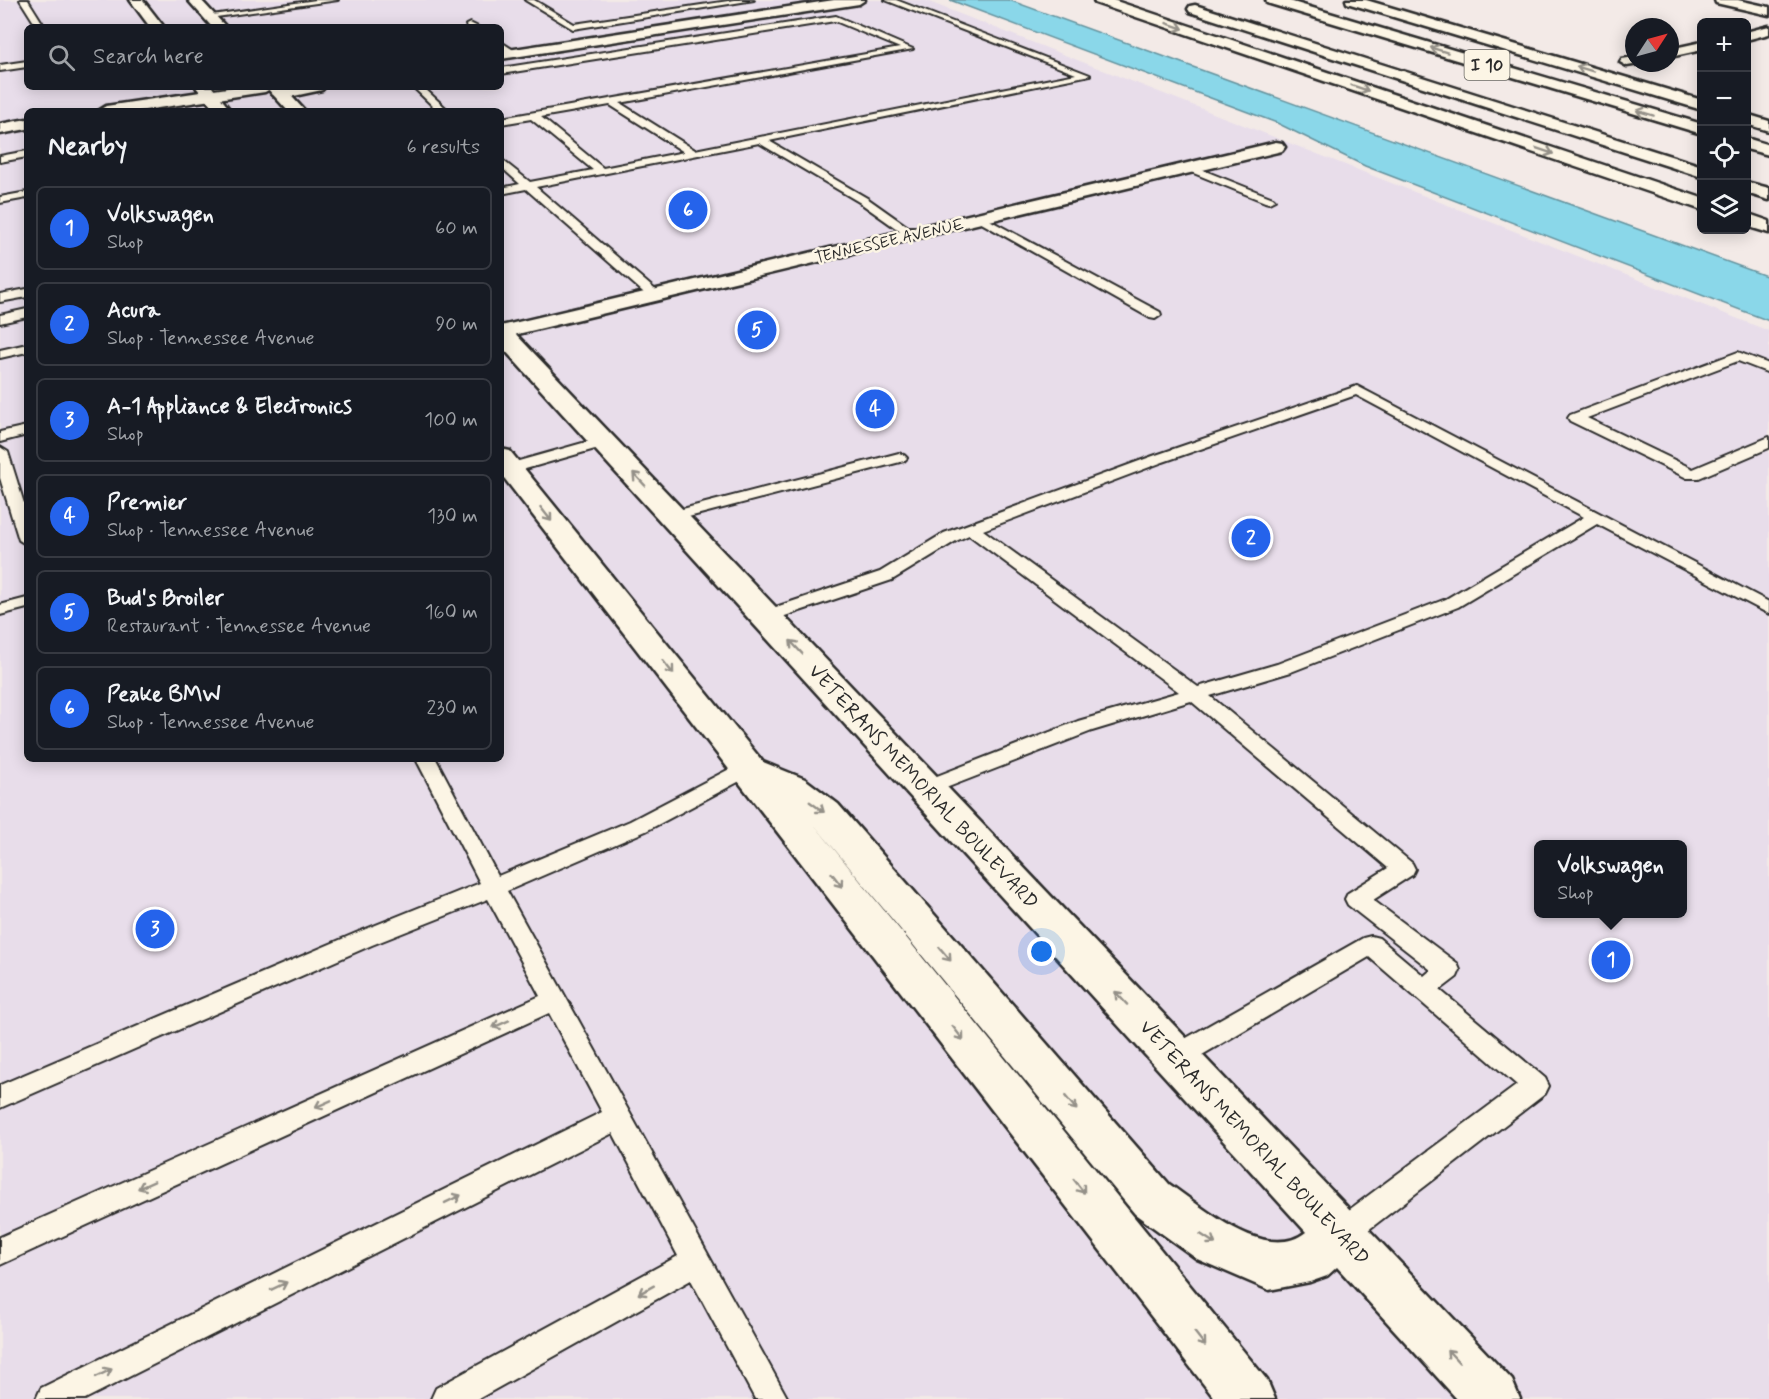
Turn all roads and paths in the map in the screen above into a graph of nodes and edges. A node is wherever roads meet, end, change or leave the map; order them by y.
1 (24, 0) edge
2 (136, 0) edge
3 (178, 0) edge
4 (194, 0) edge
5 (334, 0) edge
6 (529, 0) edge
7 (750, 0) edge
8 (859, 0) edge
9 (889, 0) edge
10 (1100, 0) edge
11 (1272, 0) edge
12 (1352, 0) edge
13 (1721, 0) edge
14 (842, 1) edge
15 (1181, 2) edge
16 (1769, 11) edge
17 (648, 16) junction
18 (205, 22) edge
19 (39, 24) edge
20 (156, 24) edge
21 (573, 27) junction
22 (673, 28) junction
23 (1769, 30) edge
24 (1751, 35) edge
25 (595, 40) junction
26 (1697, 47) edge
27 (505, 51) edge
28 (1679, 51) edge
29 (24, 64) edge
30 (0, 68) edge
31 (504, 71) edge
32 (267, 90) edge
33 (274, 90) edge
34 (421, 90) edge
35 (214, 99) edge
36 (611, 101) junction
37 (1697, 104) edge
38 (133, 108) edge
39 (179, 108) edge
40 (294, 108) edge
41 (441, 108) edge
42 (532, 115) junction
43 (504, 120) edge
44 (1751, 121) edge
45 (24, 125) edge
46 (1769, 126) edge
47 (1697, 128) edge
48 (0, 129) edge
49 (24, 132) edge
50 (0, 135) edge
51 (761, 140) junction
52 (1751, 145) edge
53 (1276, 147) dead end
54 (1769, 150) edge
55 (693, 153) junction
56 (24, 155) edge
57 (0, 159) edge
58 (504, 165) edge
59 (1190, 168) junction
60 (601, 171) junction
61 (1697, 171) edge
62 (528, 185) junction
63 (1751, 189) edge
64 (504, 190) edge
65 (1769, 194) edge
66 (24, 196) edge
67 (0, 200) edge
68 (1269, 200) dead end
69 (1697, 203) edge
70 (980, 218) junction
71 (1751, 221) edge
72 (1769, 227) edge
73 (911, 234) junction
74 (24, 294) edge
75 (655, 296) junction
76 (0, 298) edge
77 (24, 314) edge
78 (1155, 315) dead end
79 (0, 319) edge
80 (504, 331) edge
81 (504, 335) edge
82 (24, 349) edge
83 (0, 354) edge
84 (504, 354) edge
85 (524, 357) junction
86 (1769, 369) edge
87 (24, 431) edge
88 (0, 437) edge
89 (604, 442) junction
90 (1769, 442) edge
91 (0, 452) edge
92 (899, 458) dead end
93 (504, 465) edge
94 (674, 516) junction
95 (1597, 517) junction
96 (971, 529) junction
97 (24, 530) edge
98 (24, 604) edge
99 (1769, 609) edge
100 (0, 610) edge
101 (767, 616) junction
102 (1196, 695) junction
103 (428, 762) edge
104 (748, 768) junction
105 (926, 788) junction
106 (493, 887) junction
107 (1423, 990) junction
108 (554, 1000) junction
109 (1176, 1057) junction
110 (0, 1097) edge
111 (619, 1117) junction
112 (1340, 1234) junction
113 (0, 1251) edge
114 (697, 1261) junction
115 (51, 1399) edge
116 (447, 1399) edge
117 (772, 1399) edge
118 (1248, 1399) edge
119 (1493, 1399) edge

1 - 19 lane
2 - 20 main road
3 - 18 main road
4 - 18 main road
5 - 18 lane
6 - 21 lane
7 - 17 lane
8 - 14 main road
9 - 51 lane
10 -> 69 main road
47 -> 11 main road, I 10
37 -> 12 main road
13 - 16 main road
14 - 22 main road
15 - 61 main road, I 10
17 - 21 lane
17 - 22 lane
21 - 25 lane
22 - 25 main road
23 - 24 main road
25 - 27 main road
26 - 28 main road
29 - 30 lane
31 - 36 lane
32 - 35 main road
33 - 40 main road
34 - 41 lane
35 - 38 main road
35 - 39 main road
36 - 42 lane
36 - 55 lane
42 - 43 lane
42 - 60 lane
44 - 46 main road
45 - 48 main road
49 - 50 main road
51 - 55 lane
51 - 73 lane
52 - 54 main road
53 - 59 main road, TENNESSEE AVENUE
55 - 60 lane
56 - 57 lane
58 - 62 lane
59 - 68 lane
59 - 70 main road, TENNESSEE AVENUE
60 - 62 lane
62 - 64 lane
62 - 75 lane
63 - 65 main road
66 - 67 lane
70 - 73 main road, TENNESSEE AVENUE
70 - 78 lane
71 - 72 main road
73 - 75 main road, TENNESSEE AVENUE
74 - 76 lane
75 - 80 main road, TENNESSEE AVENUE
77 - 79 lane
81 - 85 main road, VETERANS MEMORIAL BOULEVARD
82 - 83 lane
84 - 85 main road
85 - 89 main road, VETERANS MEMORIAL BOULEVARD
86 - 90 lane
87 - 88 lane
89 - 93 lane
94 -> 89 main road, VETERANS MEMORIAL BOULEVARD
91 - 97 lane
92 - 94 lane
93 -> 104 main road
94 - 101 main road, VETERANS MEMORIAL BOULEVARD
95 - 96 lane
95 - 99 lane
95 - 102 lane
96 - 101 lane
96 - 102 lane
98 - 100 lane
105 -> 101 main road, VETERANS MEMORIAL BOULEVARD
102 - 105 lane
102 - 107 lane
103 - 106 lane
104 - 106 lane
104 -> 112 main road
104 -> 118 main road
109 -> 105 main road, VETERANS MEMORIAL BOULEVARD
106 - 108 lane
106 - 110 lane
107 - 109 lane
107 - 112 lane
108 - 111 lane
108 -> 113 lane
109 - 112 main road, VETERANS MEMORIAL BOULEVARD
111 - 114 lane
115 -> 111 lane
119 -> 112 main road, VETERANS MEMORIAL BOULEVARD
114 -> 116 lane
114 - 117 lane

